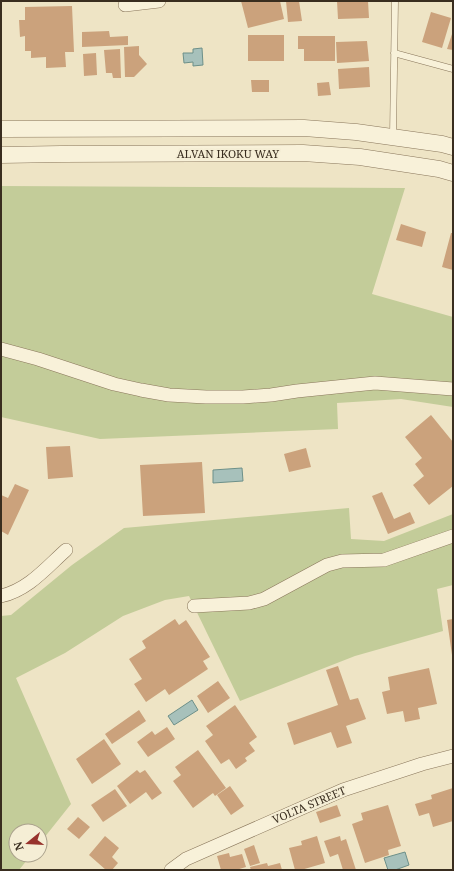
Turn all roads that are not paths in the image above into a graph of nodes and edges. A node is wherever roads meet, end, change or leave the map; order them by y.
1 (159, 1) edge
2 (395, 1) edge
3 (125, 5) dead end
4 (394, 53) junction
5 (453, 69) edge
6 (1, 129) edge
7 (394, 137) junction
8 (453, 147) edge
9 (1, 155) edge
10 (453, 173) edge
11 (1, 349) edge
12 (453, 389) edge
13 (453, 536) edge
14 (66, 550) dead end
15 (1, 596) edge
16 (194, 606) dead end
17 (453, 756) edge
18 (171, 870) edge

1 - 3 street
2 - 4 lane
4 - 5 lane
4 - 7 lane
6 - 7 street
7 - 8 street
9 - 10 street, ALVAN IKOKU WAY
11 - 12 street
13 - 16 street
14 - 15 street
17 - 18 street, VOLTA STREET

